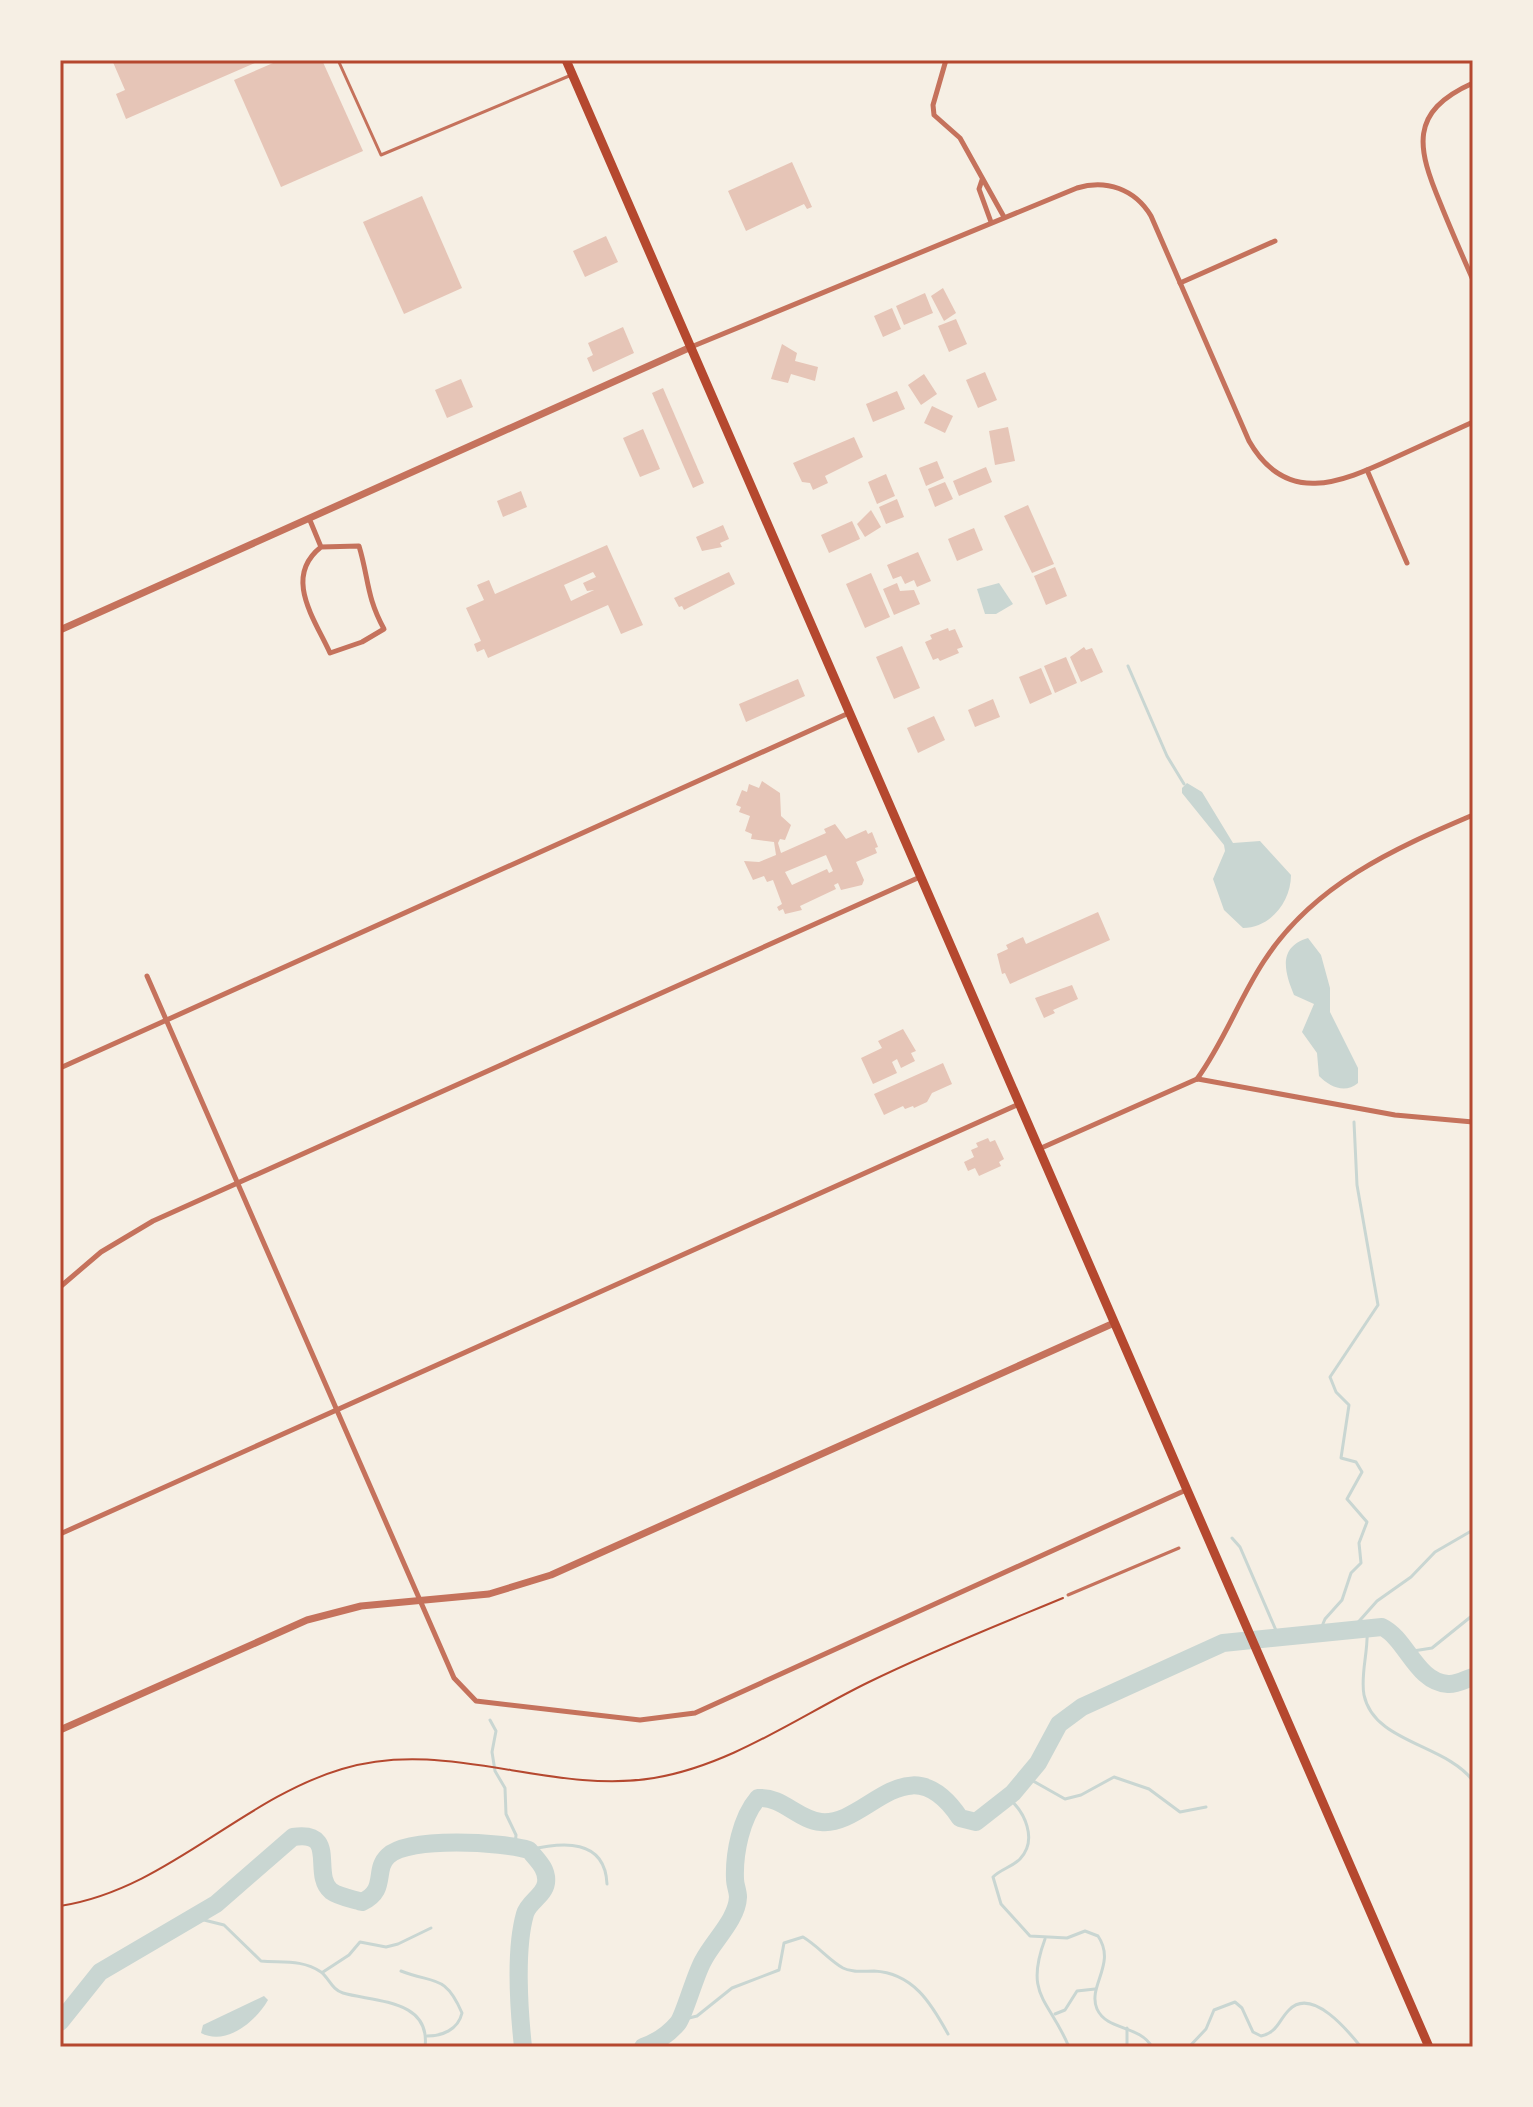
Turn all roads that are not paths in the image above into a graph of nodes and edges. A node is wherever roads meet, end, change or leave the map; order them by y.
1 (338, 60) edge
2 (566, 60) edge
3 (946, 60) edge
4 (572, 75) junction
5 (1473, 83) edge
6 (982, 180) junction
7 (1004, 217) junction
8 (991, 222) junction
9 (1275, 241) dead end
10 (1473, 280) edge
11 (1180, 283) junction
12 (691, 347) junction
13 (1473, 422) edge
14 (1367, 470) junction
15 (309, 518) junction
16 (321, 547) junction
17 (1407, 563) dead end
18 (60, 630) edge
19 (849, 713) junction
20 (1473, 815) edge
21 (920, 877) junction
22 (147, 976) dead end
23 (167, 1020) junction
24 (60, 1068) edge
25 (1197, 1079) junction
26 (1019, 1104) junction
27 (1473, 1122) edge
28 (1039, 1149) junction
29 (238, 1183) junction
30 (60, 1287) edge
31 (1114, 1323) junction
32 (338, 1410) junction
33 (1187, 1489) junction
34 (60, 1534) edge
35 (1179, 1548) dead end
36 (1068, 1595) road end
37 (421, 1601) junction
38 (60, 1730) edge
39 (1429, 2047) edge

1 - 4 lane
2 - 4 main road
3 - 6 street
4 - 12 main road
5 - 10 street
6 - 7 street
6 - 8 street
7 - 8 street
7 - 11 street
8 - 12 street
9 - 11 street
11 - 14 street
12 - 15 street
12 - 19 main road
13 - 14 street
14 - 17 street
15 - 16 street
15 - 18 street
16 - 16 street
19 - 21 main road
19 - 23 street
20 - 25 street
21 - 26 main road
21 - 29 street
22 - 23 street
23 - 24 street
23 - 29 street
25 - 27 street
25 - 28 street
26 - 28 main road
26 - 32 street
28 - 31 main road
29 - 30 street
29 - 32 street
31 - 33 main road
31 - 37 street
32 - 34 street
32 - 37 street
33 - 37 street
33 - 39 main road
35 - 36 lane
37 - 38 street

